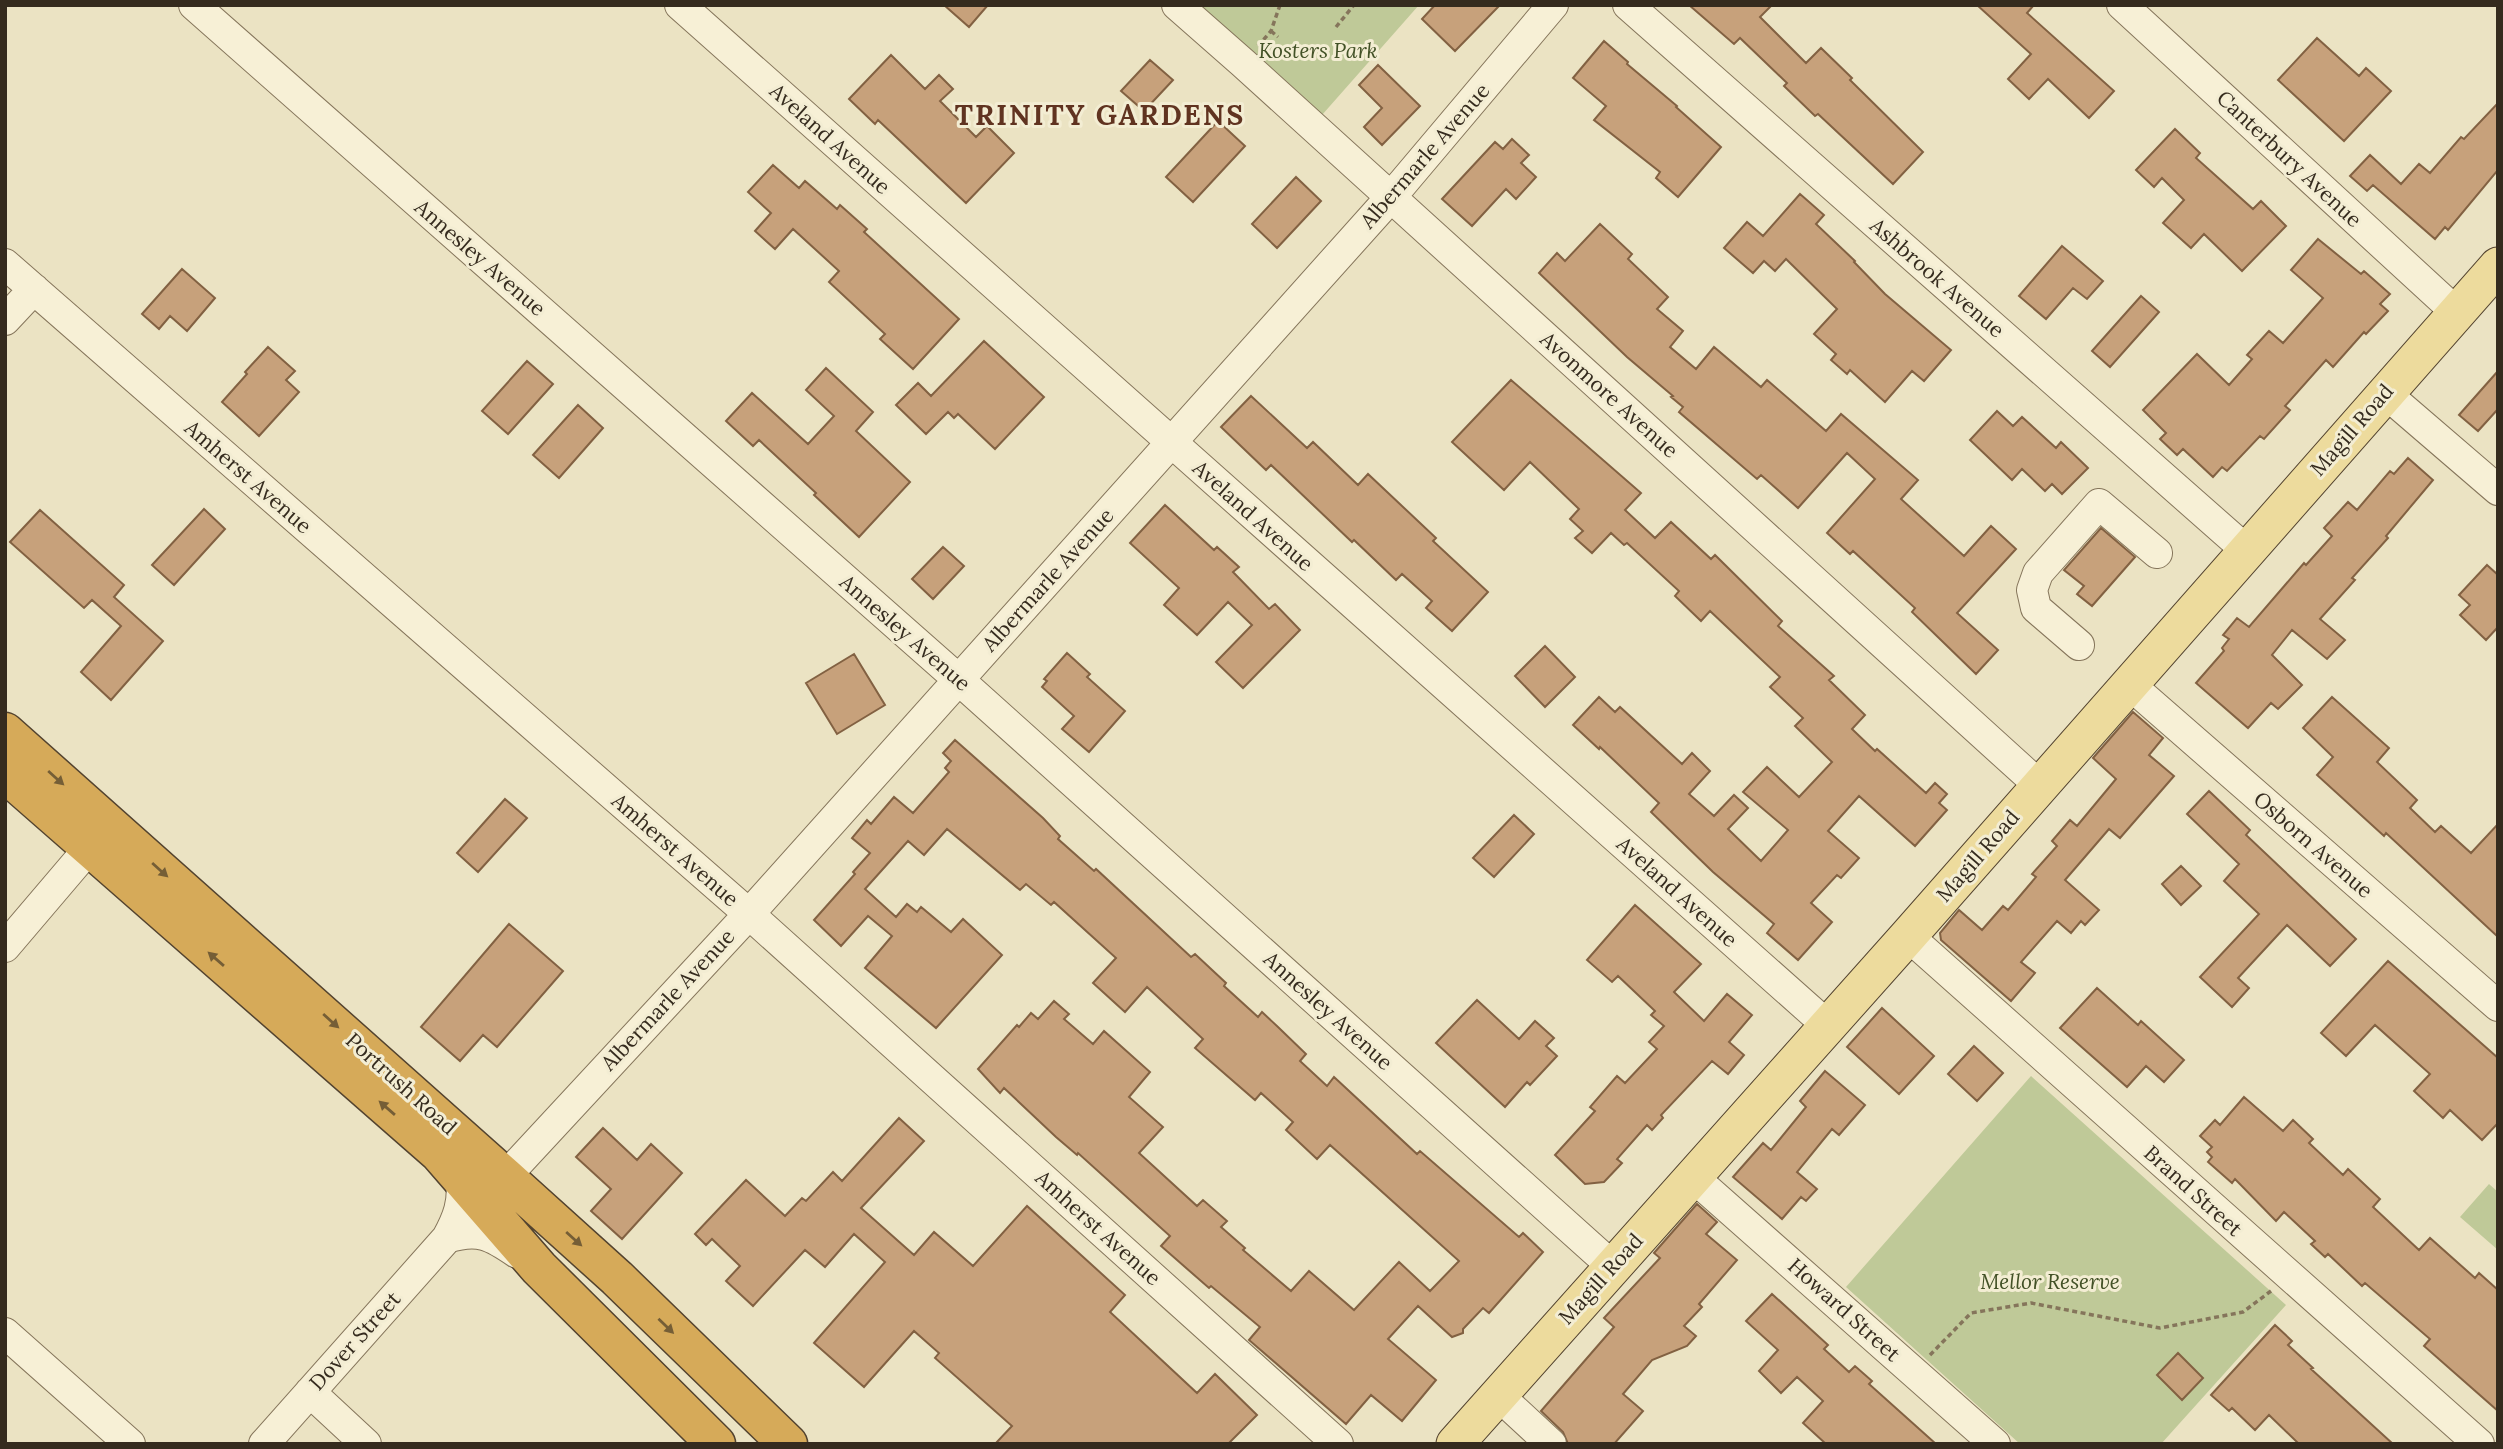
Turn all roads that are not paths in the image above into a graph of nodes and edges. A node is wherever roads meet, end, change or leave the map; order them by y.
1 (194, 5) edge
2 (680, 5) edge
3 (1177, 5) edge
4 (1553, 5) edge
5 (1628, 5) edge
6 (2122, 5) edge
7 (1391, 197) junction
8 (5, 264) edge
9 (2498, 265) edge
10 (34, 289) junction
11 (2456, 312) junction
12 (5, 320) edge
13 (2384, 392) junction
14 (1171, 443) junction
15 (2498, 490) edge
16 (2246, 550) junction
17 (2157, 553) dead end
18 (2079, 645) dead end
19 (959, 680) junction
20 (2129, 684) junction
21 (5, 732) edge
22 (5, 773) edge
23 (2040, 786) junction
24 (99, 836) junction
25 (749, 914) junction
26 (1908, 936) junction
27 (5, 947) edge
28 (2498, 1006) edge
29 (1828, 1026) junction
30 (450, 1166) junction
31 (505, 1177) junction
32 (1693, 1177) junction
33 (447, 1238) junction
34 (1612, 1266) junction
35 (539, 1268) junction
36 (598, 1326) junction
37 (5, 1333) edge
38 (310, 1392) junction
39 (1499, 1395) junction
40 (130, 1444) edge
41 (264, 1444) edge
42 (366, 1444) edge
43 (716, 1444) edge
44 (788, 1444) edge
45 (1338, 1444) edge
46 (1455, 1444) edge
47 (1550, 1444) edge
48 (1995, 1444) edge
49 (2479, 1444) edge

1 - 19 street, Annesley Avenue
2 - 14 street, Aveland Avenue
3 - 7 street, Avonmore Avenue
4 - 7 street, Albermarle Avenue
5 - 16 street, Ashbrook Avenue
6 - 11 street, Canterbury Avenue
7 - 14 street, Albermarle Avenue
7 - 23 street, Avonmore Avenue
8 - 10 street, Amherst Avenue
9 - 11 main road, Magill Road
10 - 12 street
10 - 25 street, Amherst Avenue
11 - 13 main road, Magill Road
13 - 15 street
13 - 16 main road, Magill Road
14 - 19 street, Albermarle Avenue
14 - 29 street, Aveland Avenue
16 - 20 main road, Magill Road
17 - 18 street
19 - 25 street, Albermarle Avenue
19 - 34 street, Annesley Avenue
20 - 23 main road, Magill Road
20 - 28 street, Osborn Avenue
21 -> 24 highway, Portrush Road
22 - 24 highway, Portrush Road
23 - 26 main road, Magill Road
24 - 27 street
30 -> 24 highway, Portrush Road
24 -> 31 highway, Portrush Road
25 - 31 street, Albermarle Avenue
25 - 45 street, Amherst Avenue
26 - 29 main road, Magill Road
26 - 49 street, Brand Street
29 - 32 main road, Magill Road
30 - 31 highway
30 - 33 street, Dover Street
30 - 35 highway, Portrush Road
31 - 36 highway
31 -> 44 highway, Portrush Road
32 - 34 main road, Magill Road
32 - 48 street, Howard Street
33 - 35 street
33 - 38 street, Dover Street
34 - 39 main road, Magill Road
35 - 36 highway, Portrush Road
36 - 43 highway, Portrush Road
37 - 40 street
38 - 41 street, Dover Street
38 - 42 street
39 - 46 main road, Magill Road
39 - 47 street

